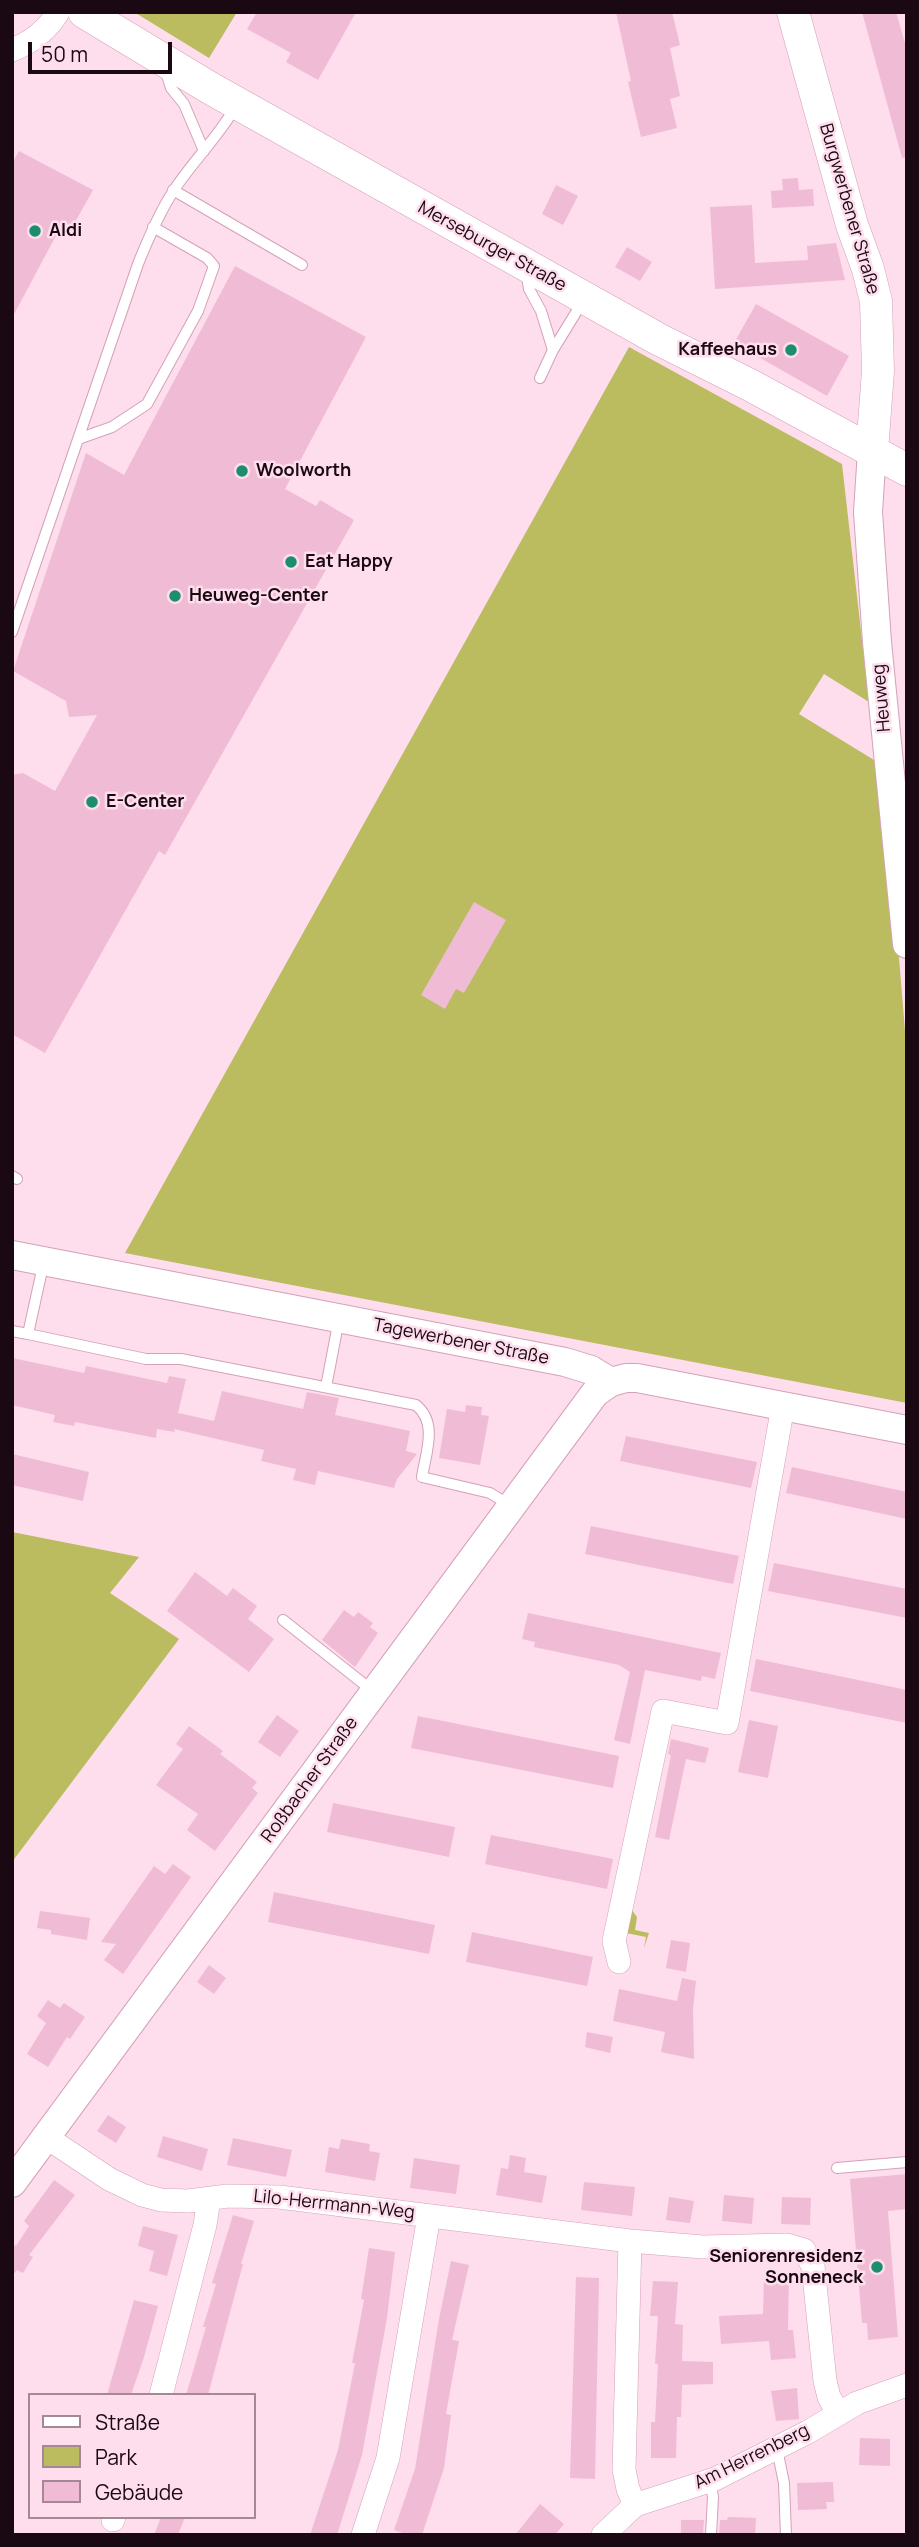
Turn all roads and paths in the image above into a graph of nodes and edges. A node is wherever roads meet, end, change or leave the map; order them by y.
1 (58, 12) edge
2 (84, 12) edge
3 (793, 12) edge
4 (12, 50) edge
5 (163, 61) junction
6 (238, 104) junction
7 (204, 151) junction
8 (173, 190) junction
9 (153, 227) junction
10 (302, 265) dead end
11 (526, 266) junction
12 (585, 299) junction
13 (553, 350) junction
14 (540, 378) dead end
15 (78, 439) junction
16 (872, 451) junction
17 (907, 470) edge
18 (12, 632) edge
19 (907, 944) edge
20 (12, 1255) edge
21 (44, 1261) junction
22 (339, 1319) junction
23 (12, 1331) edge
24 (29, 1334) junction
25 (611, 1382) junction
26 (326, 1387) junction
27 (783, 1406) junction
28 (907, 1430) edge
29 (512, 1507) junction
30 (283, 1620) dead end
31 (374, 1692) junction
32 (619, 1962) dead end
33 (46, 2137) junction
34 (907, 2162) edge
35 (837, 2168) dead end
36 (12, 2183) edge
37 (209, 2199) junction
38 (429, 2216) junction
39 (630, 2241) junction
40 (907, 2385) edge
41 (162, 2393) edge
42 (838, 2413) junction
43 (777, 2449) junction
44 (710, 2481) junction
45 (635, 2505) junction
46 (362, 2535) edge
47 (603, 2535) edge
48 (711, 2535) edge
49 (786, 2535) edge

1 - 4 street
2 - 5 main road, Merseburger Straße
3 - 16 main road, Burgwerbener Straße
5 - 6 main road, Merseburger Straße
5 - 7 lane
6 - 7 lane
6 - 11 main road, Merseburger Straße
7 - 8 lane
8 - 9 lane
8 - 10 lane
9 - 15 lane
9 - 15 lane
11 - 12 main road, Merseburger Straße
11 - 13 lane
12 - 13 lane
12 - 16 main road, Merseburger Straße
13 - 14 lane
15 - 18 lane
16 - 17 main road, Merseburger Straße
16 - 19 street, Heuweg
20 - 21 street, Tagewerbener Straße
21 - 22 street, Tagewerbener Straße
21 - 24 lane
22 - 25 street, Tagewerbener Straße
22 - 26 lane
23 - 24 lane
24 - 26 lane
25 - 27 street
25 - 29 street, Roßbacher Straße
26 - 29 lane
27 - 28 street
27 - 32 street
29 - 31 street, Roßbacher Straße
30 - 31 lane
31 - 33 street, Roßbacher Straße
33 - 36 street, Roßbacher Straße
33 - 37 street, Lilo-Herrmann-Weg
34 - 35 lane
37 - 38 street, Lilo-Herrmann-Weg
37 - 41 street
38 - 39 street, Lilo-Herrmann-Weg
38 - 46 street, Lilo-Herrmann-Weg
39 - 42 street, Lilo-Herrmann-Weg
39 - 45 street
40 - 42 street, Am Herrenberg
42 - 43 street, Am Herrenberg
43 - 44 street, Am Herrenberg
43 - 49 lane
44 - 45 street, Am Herrenberg
44 - 48 lane
45 - 47 street, Am Herrenberg

